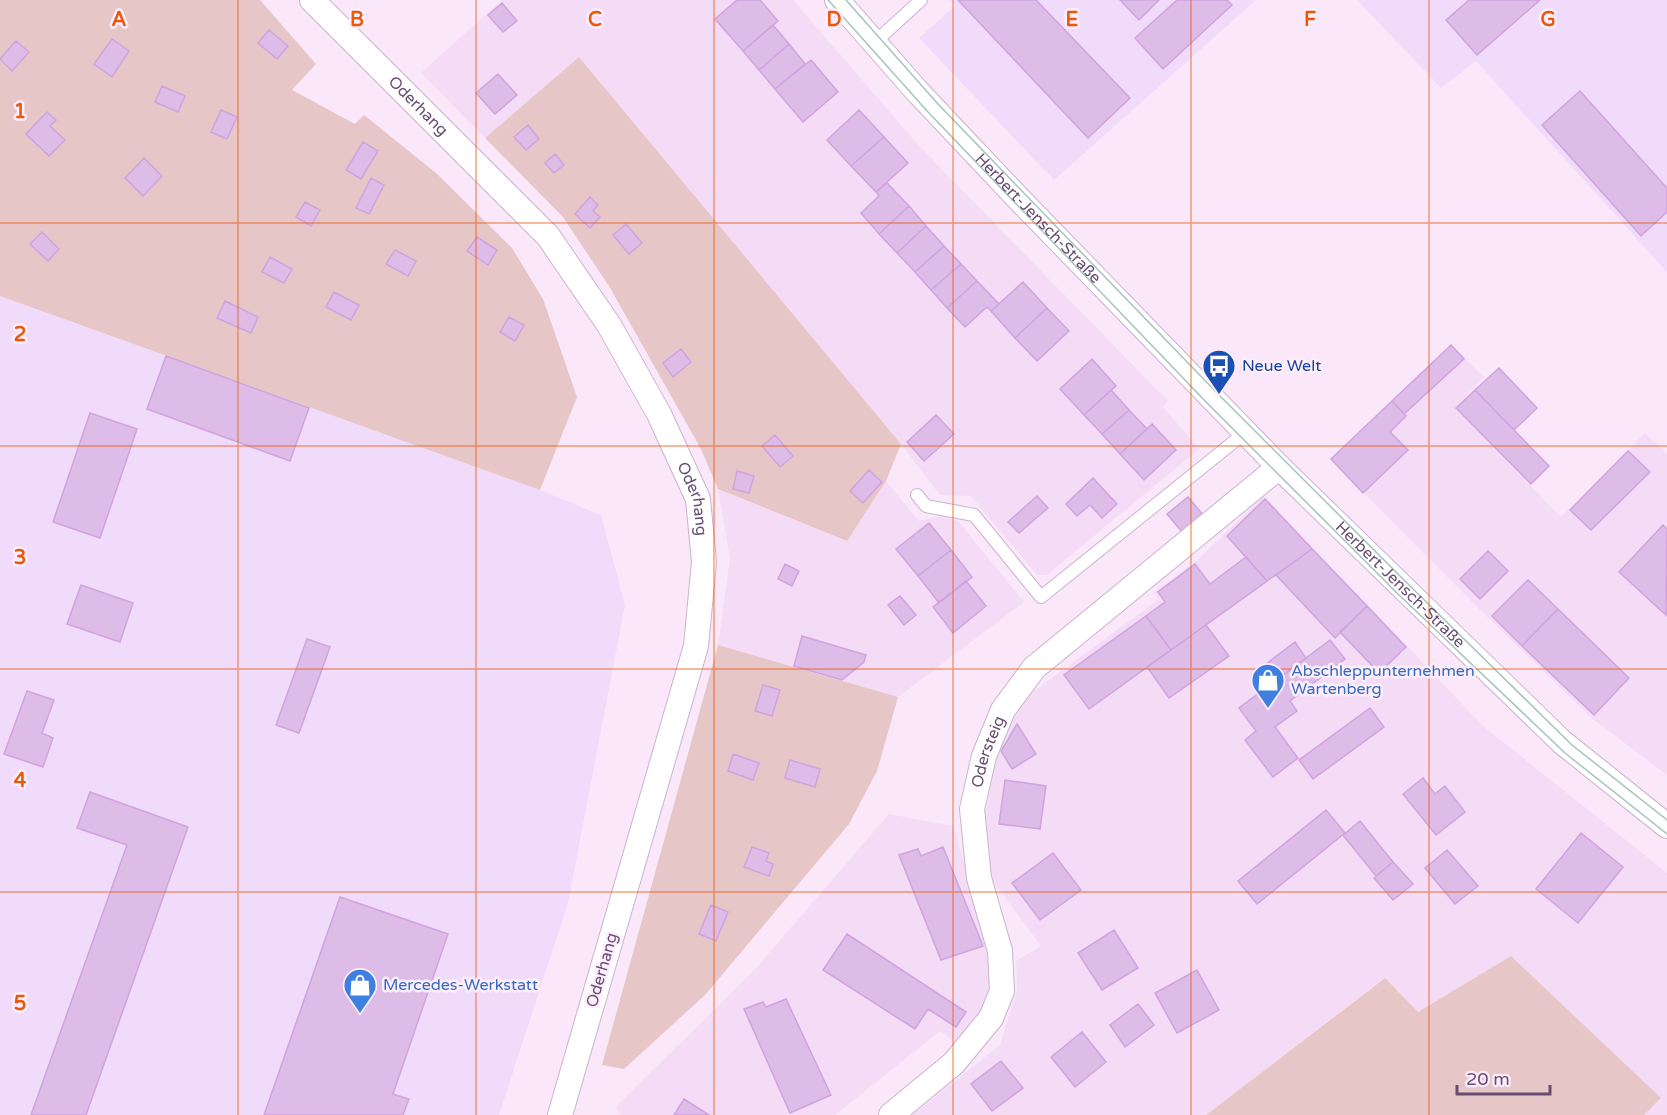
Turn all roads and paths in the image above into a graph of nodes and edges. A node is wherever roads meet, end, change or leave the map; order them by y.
1 (312, 0) edge
2 (837, 0) edge
3 (921, 0) edge
4 (874, 43) junction
5 (1246, 432) junction
6 (1280, 467) junction
7 (917, 495) dead end
8 (1667, 826) edge
9 (560, 1115) edge
10 (891, 1115) edge

1 - 9 street, Oderhang
2 - 4 street, Herbert-Jensch-Straße
3 - 4 lane
4 - 5 street, Herbert-Jensch-Straße
5 - 6 street, Herbert-Jensch-Straße
5 - 7 lane
6 - 8 street, Herbert-Jensch-Straße
6 - 10 street, Odersteig

